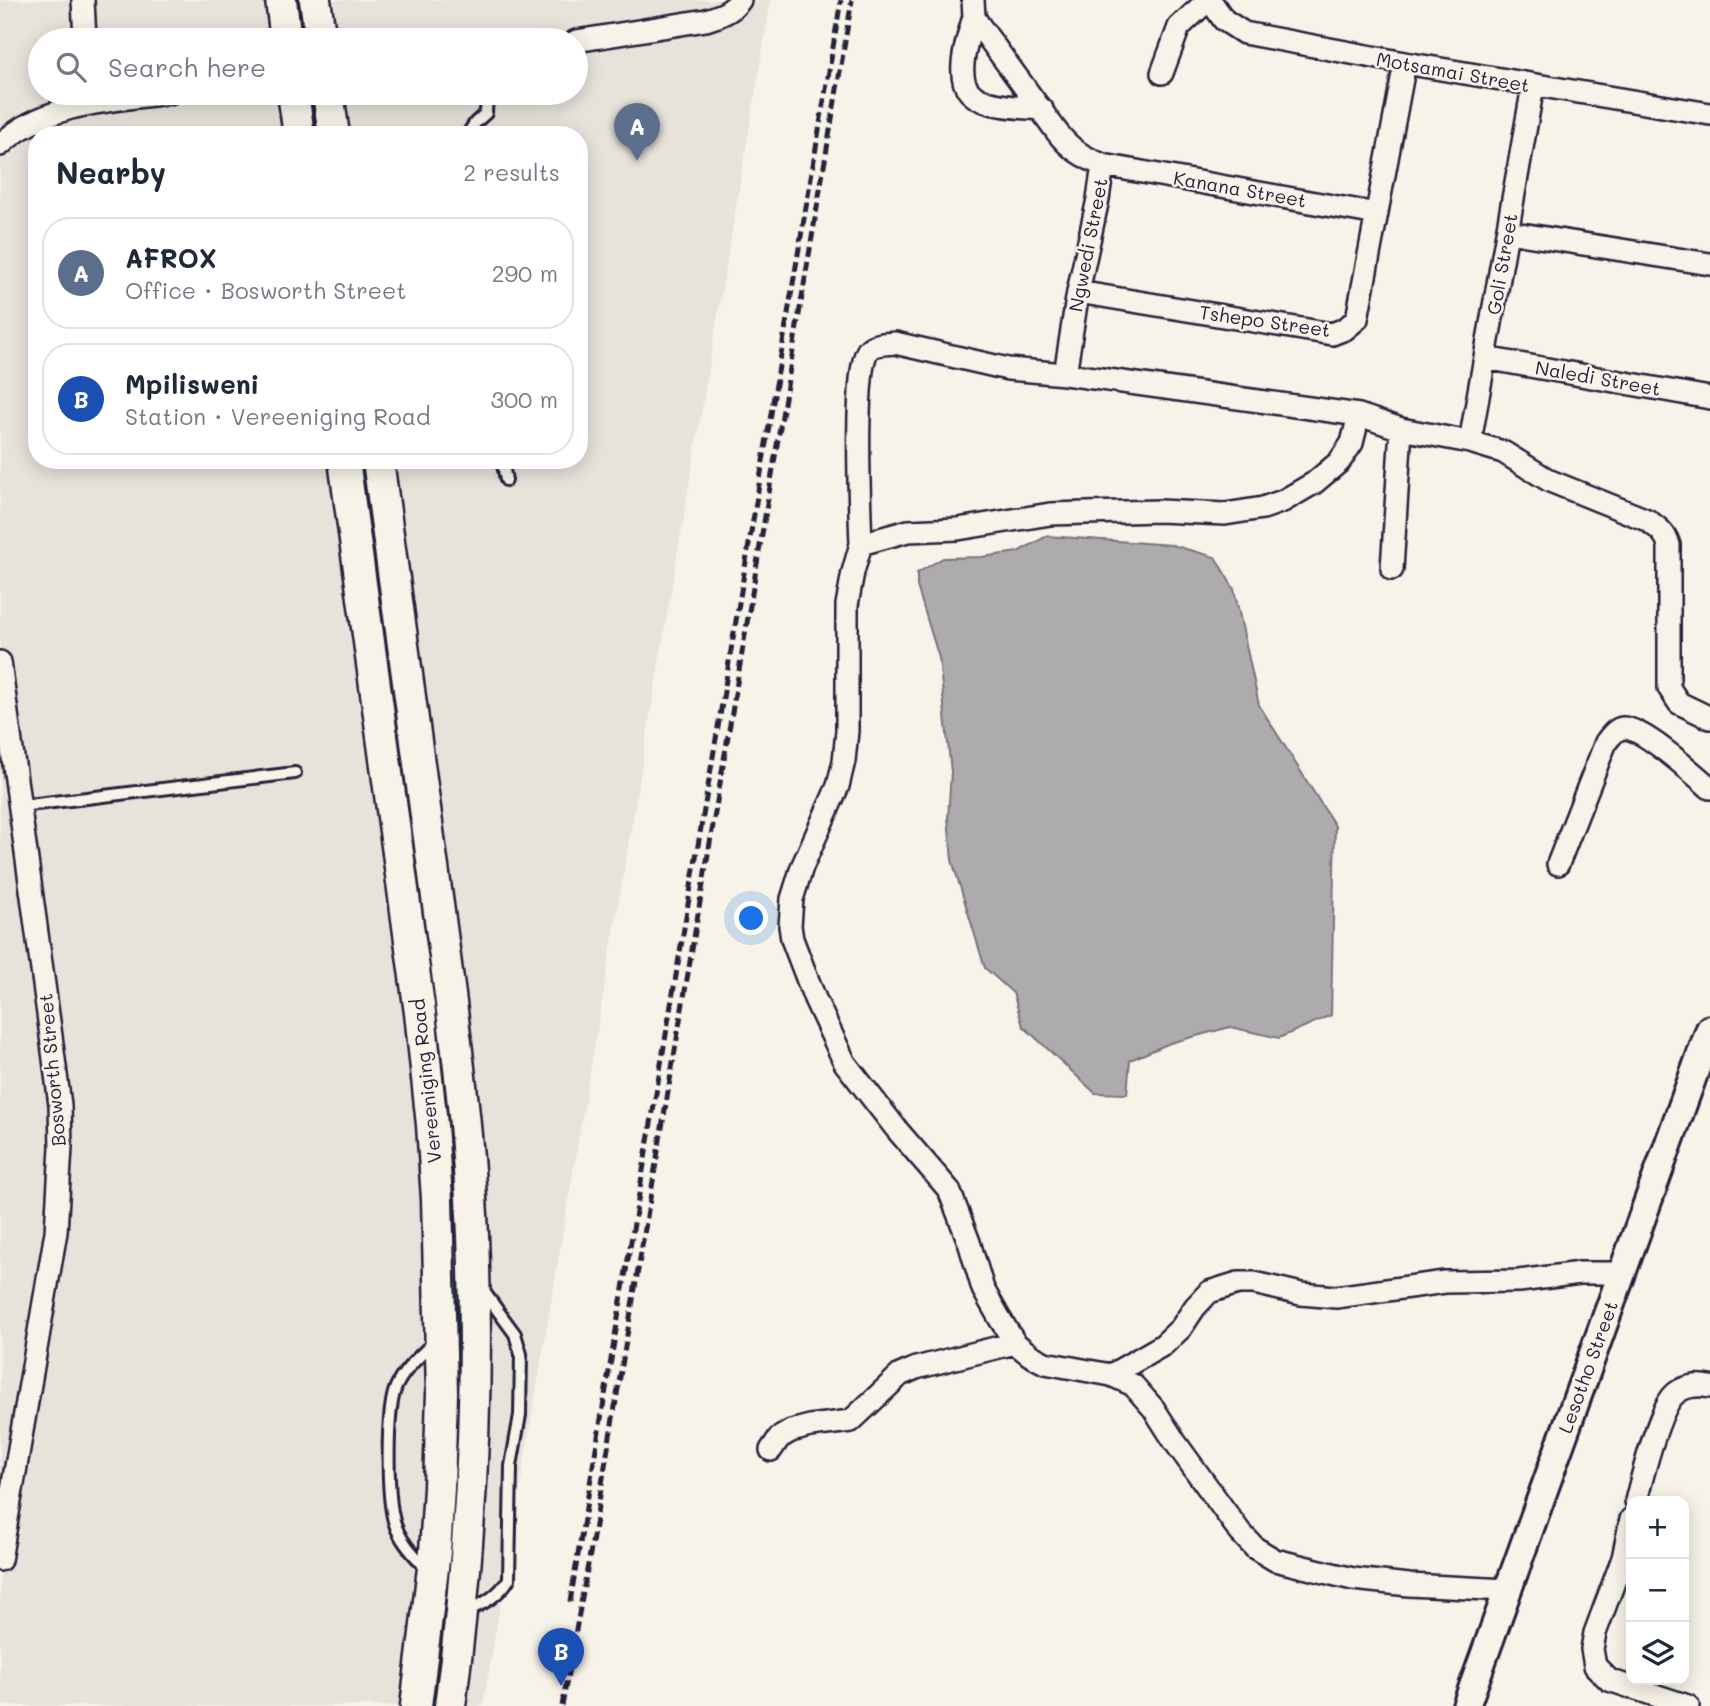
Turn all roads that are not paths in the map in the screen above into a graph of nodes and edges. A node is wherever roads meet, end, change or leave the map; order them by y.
1 (83, 0) edge
2 (281, 0) edge
3 (315, 0) edge
4 (740, 0) edge
5 (1209, 0) edge
6 (973, 8) edge
7 (84, 28) edge
8 (284, 28) edge
9 (319, 28) edge
10 (588, 39) edge
11 (1405, 64) junction
12 (1163, 73) dead end
13 (1534, 86) junction
14 (74, 105) edge
15 (295, 105) edge
16 (330, 105) edge
17 (486, 105) edge
18 (1042, 109) junction
19 (1710, 114) edge
20 (298, 126) edge
21 (333, 126) edge
22 (473, 126) edge
23 (0, 145) edge
24 (1103, 165) junction
25 (1377, 214) junction
26 (1508, 232) junction
27 (1710, 264) edge
28 (1078, 292) junction
29 (1485, 358) junction
30 (1065, 374) junction
31 (1710, 398) edge
32 (1359, 415) junction
33 (1401, 429) junction
34 (1470, 442) junction
35 (345, 469) edge
36 (379, 469) edge
37 (504, 469) edge
38 (506, 480) dead end
39 (861, 544) junction
40 (1392, 569) dead end
41 (0, 662) edge
42 (1710, 718) edge
43 (295, 773) dead end
44 (1710, 788) edge
45 (20, 806) junction
46 (1558, 864) dead end
47 (1710, 1029) edge
48 (1622, 1273) junction
49 (473, 1279) junction
50 (442, 1334) junction
51 (1015, 1343) junction
52 (1111, 1375) junction
53 (1710, 1387) edge
54 (771, 1450) dead end
55 (1637, 1496) edge
56 (2, 1536) edge
57 (1626, 1543) edge
58 (0, 1560) edge
59 (432, 1573) junction
60 (1508, 1590) junction
61 (463, 1612) junction
62 (416, 1706) edge
63 (450, 1706) edge
64 (1466, 1706) edge
65 (1688, 1706) edge

1 - 7 street
2 - 8 main road
3 - 9 main road
4 - 10 street
5 - 11 street, Motsamai Street
5 - 12 street
6 - 18 street, Ngwedi Street
6 - 18 street
11 - 13 street, Motsamai Street
11 - 25 street, Tshepo Street
13 - 19 street, Motsamai Street
13 - 26 street, Goli Street
14 - 23 street
15 - 20 main road
16 - 21 main road
17 - 22 lane
18 - 24 street, Ngwedi Street
24 - 25 street, Kanana Street
24 - 28 street, Ngwedi Street
25 - 28 street, Tshepo Street
26 - 27 street
26 - 29 street, Goli Street
28 - 30 street, Ngwedi Street
29 - 31 street, Naledi Street
29 - 34 street, Goli Street
30 - 32 street
30 - 39 street
32 - 33 street
32 - 39 street
33 - 34 street
33 - 40 street
34 - 42 street
35 - 50 main road, Vereeniging Road
36 - 49 main road, Vereeniging Road
37 - 38 lane
39 - 51 street
41 - 45 street, Bosworth Street
43 - 45 lane
44 - 46 street
45 - 56 street, Bosworth Street
47 - 48 street, Lesotho Street
48 - 52 street
48 - 60 street, Lesotho Street
49 - 61 main road, Vereeniging Road
49 - 61 lane
50 - 59 main road, Vereeniging Road
50 - 59 lane
51 - 52 street
51 - 54 street
52 - 60 street
53 - 55 street
56 - 58 street, Bosworth Street
57 - 65 street
59 - 62 main road, Vereeniging Road
60 - 64 street, Lesotho Street
61 - 63 main road, Vereeniging Road

